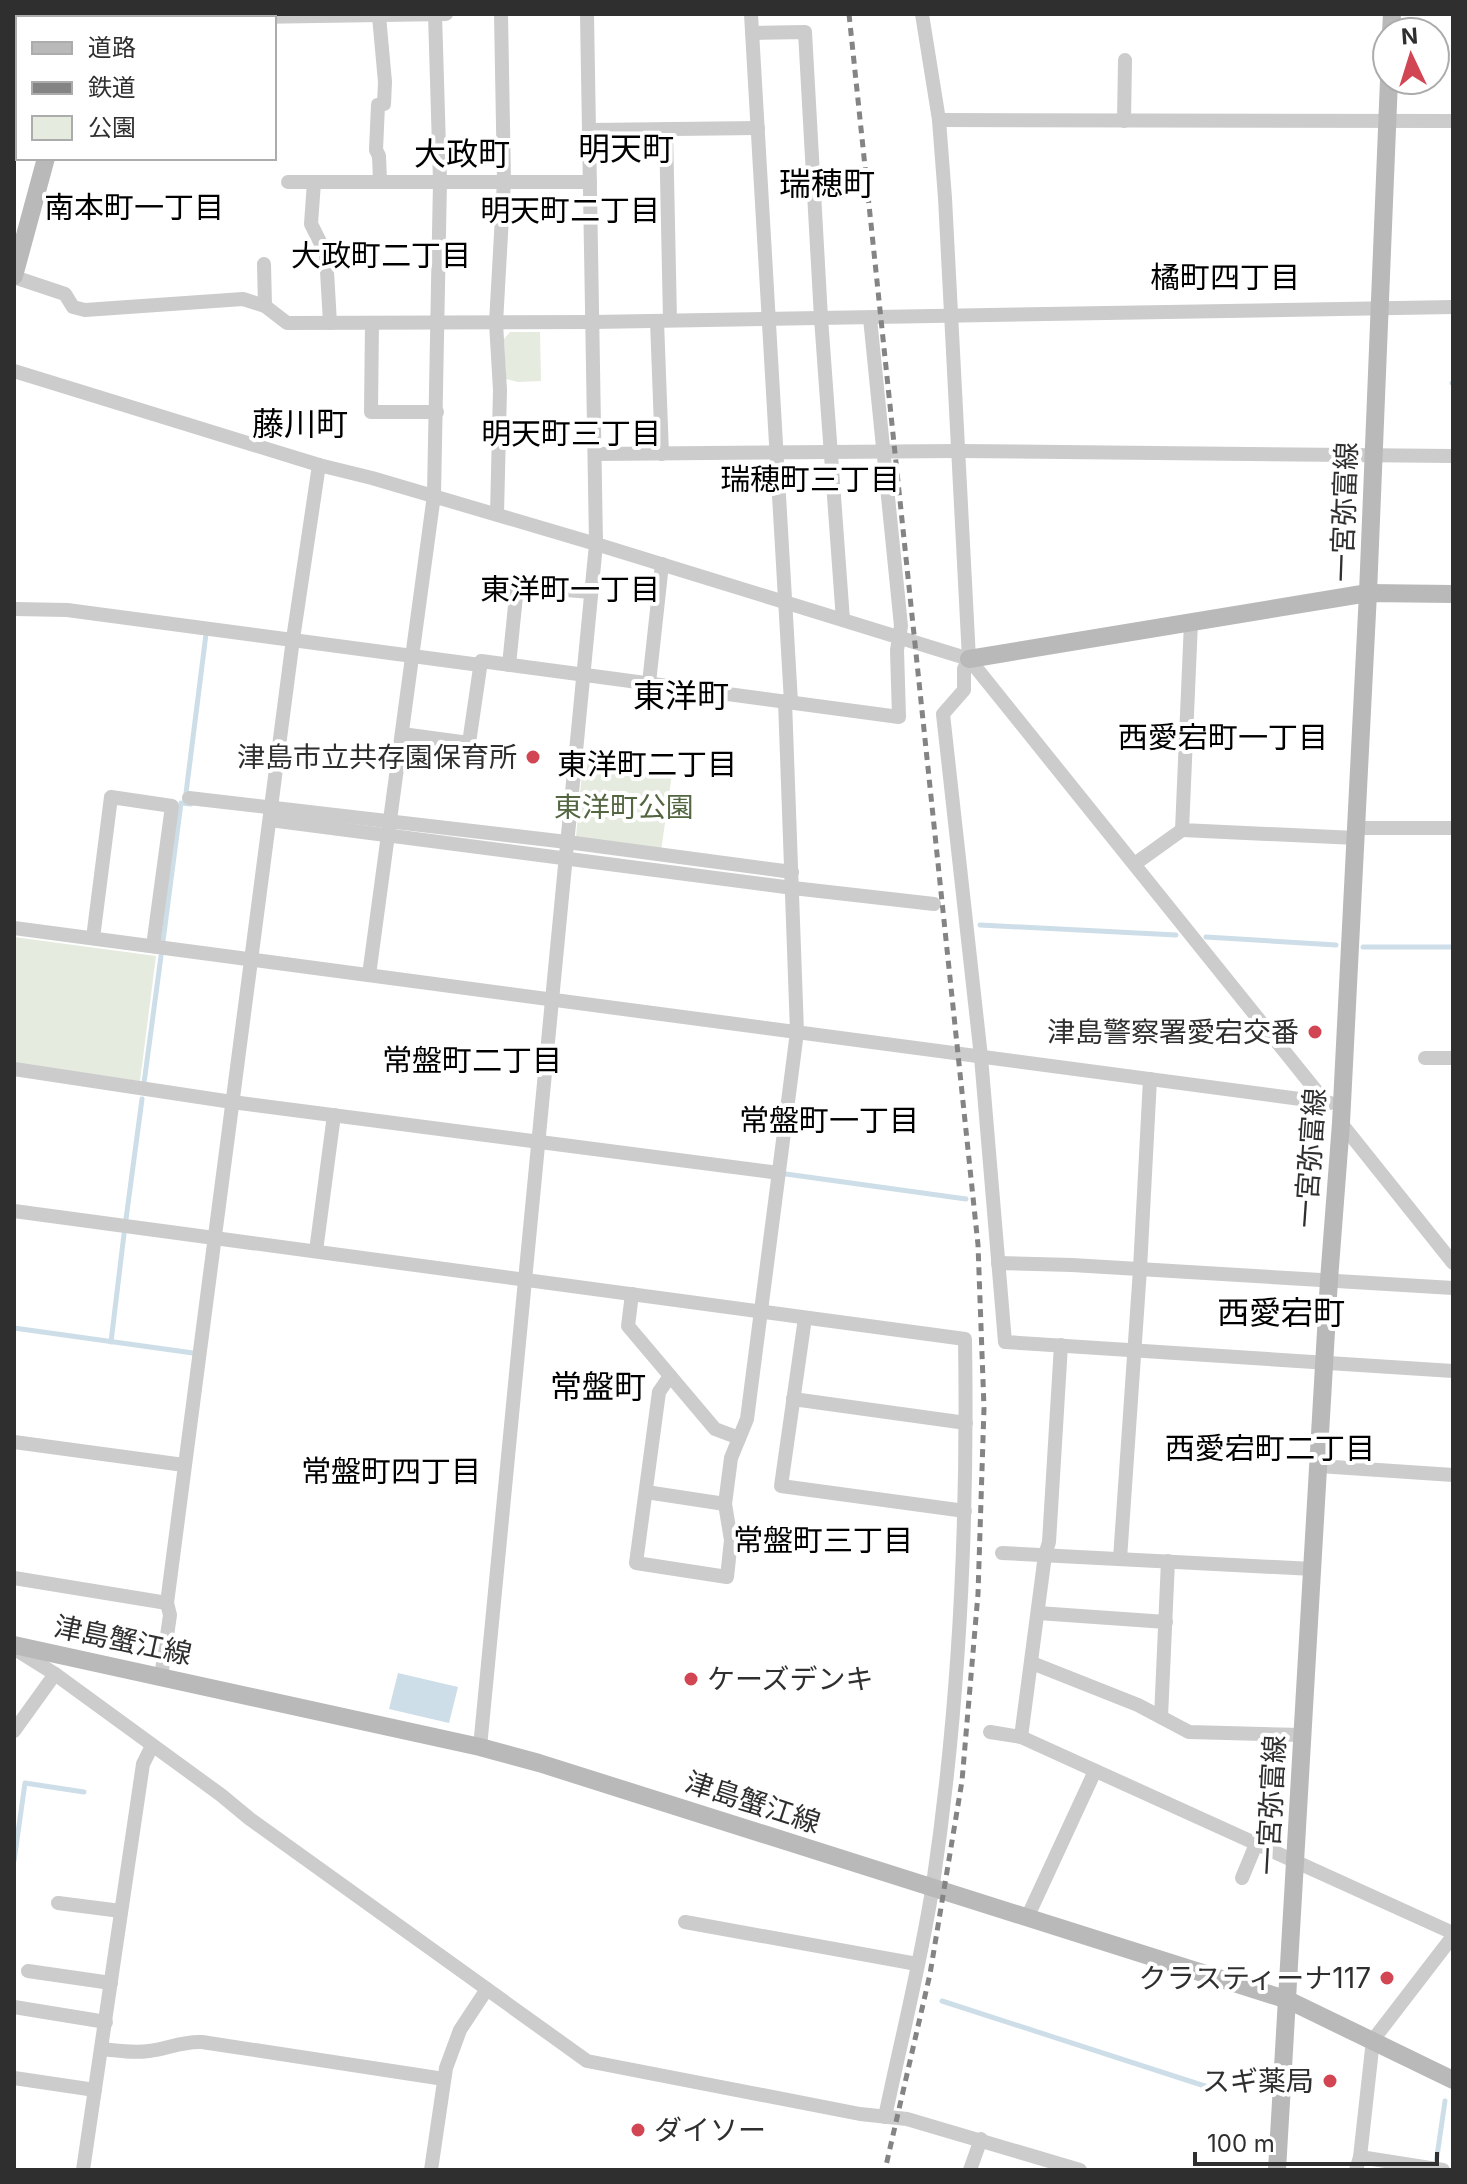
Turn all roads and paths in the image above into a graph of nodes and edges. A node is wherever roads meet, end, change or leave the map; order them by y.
1 (435, 14) edge
2 (446, 14) edge
3 (501, 14) edge
4 (587, 14) edge
5 (751, 14) edge
6 (922, 14) edge
7 (379, 16) junction
8 (276, 17) edge
9 (752, 33) junction
10 (1125, 60) dead end
11 (1388, 96) edge
12 (939, 120) junction
13 (1124, 121) junction
14 (1387, 121) junction
15 (1453, 121) edge
16 (758, 128) junction
17 (666, 129) junction
18 (590, 130) junction
19 (45, 160) edge
20 (380, 181) junction
21 (440, 181) junction
22 (504, 181) junction
23 (288, 182) dead end
24 (314, 182) junction
25 (590, 182) junction
26 (264, 264) dead end
27 (14, 276) edge
28 (265, 306) junction
29 (1380, 307) junction
30 (1453, 307) edge
31 (951, 316) junction
32 (821, 318) junction
33 (870, 318) junction
34 (769, 319) junction
35 (664, 321) junction
36 (593, 322) junction
37 (330, 323) junction
38 (372, 323) junction
39 (437, 323) junction
40 (496, 323) junction
41 (14, 371) edge
42 (437, 412) junction
43 (958, 451) junction
44 (831, 452) junction
45 (883, 452) junction
46 (777, 453) junction
47 (595, 454) junction
48 (662, 454) junction
49 (1374, 455) junction
50 (1453, 456) edge
51 (319, 465) junction
52 (434, 495) junction
53 (497, 514) junction
54 (596, 544) junction
55 (662, 564) junction
56 (591, 592) junction
57 (1368, 593) junction
58 (1453, 594) edge
59 (785, 602) junction
60 (14, 609) edge
61 (843, 620) junction
62 (1191, 622) junction
63 (900, 638) junction
64 (293, 639) junction
65 (413, 656) junction
66 (969, 659) junction
67 (480, 665) junction
68 (509, 665) junction
69 (583, 674) junction
70 (649, 683) junction
71 (788, 702) junction
72 (402, 734) junction
73 (189, 798) dead end
74 (271, 814) junction
75 (389, 828) junction
76 (1453, 828) edge
77 (1182, 830) junction
78 (1356, 833) junction
79 (567, 842) junction
80 (565, 859) junction
81 (1136, 863) junction
82 (792, 872) junction
83 (793, 888) junction
84 (934, 904) dead end
85 (14, 928) edge
86 (93, 938) junction
87 (153, 946) junction
88 (252, 960) junction
89 (369, 975) junction
90 (552, 1000) junction
91 (797, 1032) junction
92 (981, 1057) junction
93 (1425, 1058) dead end
94 (1453, 1058) edge
95 (14, 1069) edge
96 (1150, 1079) junction
97 (232, 1102) junction
98 (1337, 1110) junction
99 (334, 1115) junction
100 (537, 1141) junction
101 (779, 1173) junction
102 (14, 1211) edge
103 (214, 1238) junction
104 (316, 1251) junction
105 (998, 1263) junction
106 (1453, 1263) edge
107 (1140, 1269) junction
108 (525, 1279) junction
109 (1329, 1280) junction
110 (1453, 1288) edge
111 (632, 1294) junction
112 (761, 1312) junction
113 (805, 1318) junction
114 (1061, 1345) junction
115 (1133, 1350) junction
116 (1325, 1361) junction
117 (1453, 1371) edge
118 (670, 1376) junction
119 (793, 1399) junction
120 (966, 1423) junction
121 (739, 1438) junction
122 (14, 1442) edge
123 (184, 1465) junction
124 (1319, 1466) junction
125 (1453, 1475) edge
126 (646, 1492) junction
127 (725, 1504) junction
128 (965, 1511) junction
129 (1002, 1553) dead end
130 (1045, 1555) junction
131 (1120, 1559) junction
132 (1168, 1561) junction
133 (1313, 1569) junction
134 (14, 1578) edge
135 (167, 1603) junction
136 (1038, 1613) junction
137 (1166, 1622) junction
138 (14, 1646) edge
139 (1032, 1663) junction
140 (55, 1674) junction
141 (161, 1677) junction
142 (1161, 1717) junction
143 (14, 1731) edge
144 (990, 1732) dead end
145 (1303, 1735) junction
146 (1021, 1737) junction
147 (152, 1746) junction
148 (480, 1747) junction
149 (1095, 1771) junction
150 (1256, 1844) junction
151 (1296, 1862) junction
152 (1242, 1878) dead end
153 (932, 1887) junction
154 (58, 1903) dead end
155 (121, 1911) junction
156 (1027, 1918) junction
157 (685, 1922) dead end
158 (1453, 1934) edge
159 (917, 1964) junction
160 (28, 1971) dead end
161 (111, 1983) junction
162 (487, 1989) junction
163 (1288, 2000) junction
164 (14, 2007) edge
165 (106, 2022) junction
166 (1373, 2040) junction
167 (102, 2049) junction
168 (14, 2078) edge
169 (444, 2079) junction
170 (1453, 2080) edge
171 (95, 2090) junction
172 (885, 2117) junction
173 (981, 2139) junction
174 (1358, 2164) edge
175 (83, 2170) edge
176 (431, 2170) edge
177 (970, 2170) edge
178 (1080, 2170) edge
179 (1277, 2170) edge
180 (1443, 2170) edge

1 - 2 street
1 - 7 street
1 - 21 street
3 - 22 street
4 - 18 street
5 - 9 street
6 - 12 street
7 - 8 street
7 - 20 street
9 - 16 street
9 - 32 street
10 - 13 street
11 - 14 main road, 一宮弥富線
12 - 13 street
12 - 31 street
13 - 14 street
14 - 15 street
14 - 29 main road, 一宮弥富線
16 - 17 street
16 - 34 street
17 - 18 street
17 - 35 street
18 - 25 street
19 - 27 main road
20 - 21 street
20 - 24 street
21 - 22 street
21 - 39 street
22 - 25 street
22 - 40 street
23 - 24 street
24 - 37 street
25 - 36 street
26 - 28 street
27 - 28 street
28 - 37 street
29 - 30 street
29 - 31 street
29 - 49 main road, 一宮弥富線
31 - 33 street
31 - 43 street
32 - 33 street
32 - 34 street
32 - 44 street
33 - 45 street
34 - 35 street
34 - 46 street
35 - 36 street
35 - 48 street
36 - 40 street
36 - 47 street
37 - 38 street
38 - 39 street
38 - 42 street
39 - 40 street
39 - 42 street
40 - 53 street
41 - 51 street
42 - 52 street
43 - 45 street
43 - 49 street
43 - 66 street
44 - 45 street
44 - 46 street
44 - 61 street
45 - 63 street
46 - 48 street
46 - 59 street
47 - 48 street
47 - 54 street
49 - 50 street
49 - 57 main road, 一宮弥富線
51 - 52 street
51 - 64 street
52 - 53 street
52 - 65 street
53 - 54 street
54 - 55 street
54 - 56 street
55 - 59 street
55 - 70 street
56 - 68 street
56 - 69 street
57 - 58 main road
57 - 62 main road
57 - 78 main road, 一宮弥富線
59 - 61 street
59 - 71 street
60 - 64 street
61 - 63 street
62 - 66 main road
62 - 77 street
63 - 66 street
63 - 71 street
64 - 65 street
64 - 74 street
65 - 67 street
65 - 72 street
66 - 81 street
66 - 92 street
67 - 68 street
67 - 72 street
68 - 69 street
69 - 70 street
69 - 79 street
70 - 71 street
71 - 82 street
72 - 75 street
73 - 74 street
74 - 75 street
74 - 88 street
75 - 79 street
75 - 80 street
75 - 89 street
76 - 78 street
77 - 78 street
77 - 81 street
78 - 98 main road, 一宮弥富線
79 - 80 street
79 - 82 street
80 - 83 street
80 - 90 street
81 - 98 street
82 - 83 street
83 - 84 street
83 - 91 street
85 - 86 street
86 - 87 street
86 - 87 street
87 - 88 street
88 - 89 street
88 - 97 street
89 - 90 street
90 - 91 street
90 - 100 street
91 - 92 street
91 - 101 street
92 - 96 street
92 - 105 street
93 - 94 street
95 - 97 street
96 - 98 street
96 - 107 street
97 - 99 street
97 - 103 street
98 - 106 street
98 - 109 main road, 一宮弥富線
99 - 100 street
99 - 104 street
100 - 101 street
100 - 108 street
101 - 112 street
102 - 103 street
103 - 104 street
103 - 123 street
104 - 108 street
105 - 107 street
105 - 114 street
107 - 109 street
107 - 115 street
108 - 111 street
108 - 148 street
109 - 110 street
109 - 116 main road, 一宮弥富線
111 - 112 street
111 - 118 street
112 - 113 street
112 - 121 street
113 - 119 street
113 - 120 street
114 - 115 street
114 - 130 street
115 - 116 street
115 - 131 street
116 - 117 street
116 - 124 main road, 一宮弥富線
118 - 121 street
118 - 126 street
119 - 120 street
119 - 128 street
120 - 128 street
121 - 127 street
122 - 123 street
123 - 135 street
124 - 125 street
124 - 133 main road, 一宮弥富線
126 - 127 street
126 - 127 street
128 - 153 street
129 - 130 street
130 - 131 street
130 - 136 street
131 - 132 street
132 - 133 street
132 - 137 street
133 - 145 main road, 一宮弥富線
134 - 135 street
135 - 141 street
136 - 137 street
136 - 139 street
137 - 142 street
138 - 140 street
138 - 141 main road, 津島蟹江線
139 - 142 street
139 - 146 street
140 - 143 street
140 - 147 street
141 - 148 main road, 津島蟹江線
142 - 145 street
144 - 146 street
145 - 151 main road, 一宮弥富線
146 - 149 street
147 - 155 street
147 - 162 street
148 - 153 main road, 津島蟹江線
149 - 150 street
149 - 156 street
150 - 151 street
150 - 152 street
151 - 158 street
151 - 163 main road, 一宮弥富線
153 - 156 main road, 津島蟹江線
153 - 159 street
154 - 155 street
155 - 161 street
156 - 163 main road, 津島蟹江線
157 - 159 street
158 - 166 street
159 - 172 street
160 - 161 street
161 - 165 street
162 - 169 street
162 - 172 street
163 - 166 main road, 津島蟹江線
163 - 179 main road, 一宮弥富線
164 - 165 street
165 - 167 street
166 - 170 main road, 津島蟹江線
166 - 174 street
167 - 169 street
167 - 171 street
168 - 171 street
169 - 176 street
171 - 175 street
172 - 173 street
173 - 177 street
173 - 178 street
174 - 180 street

